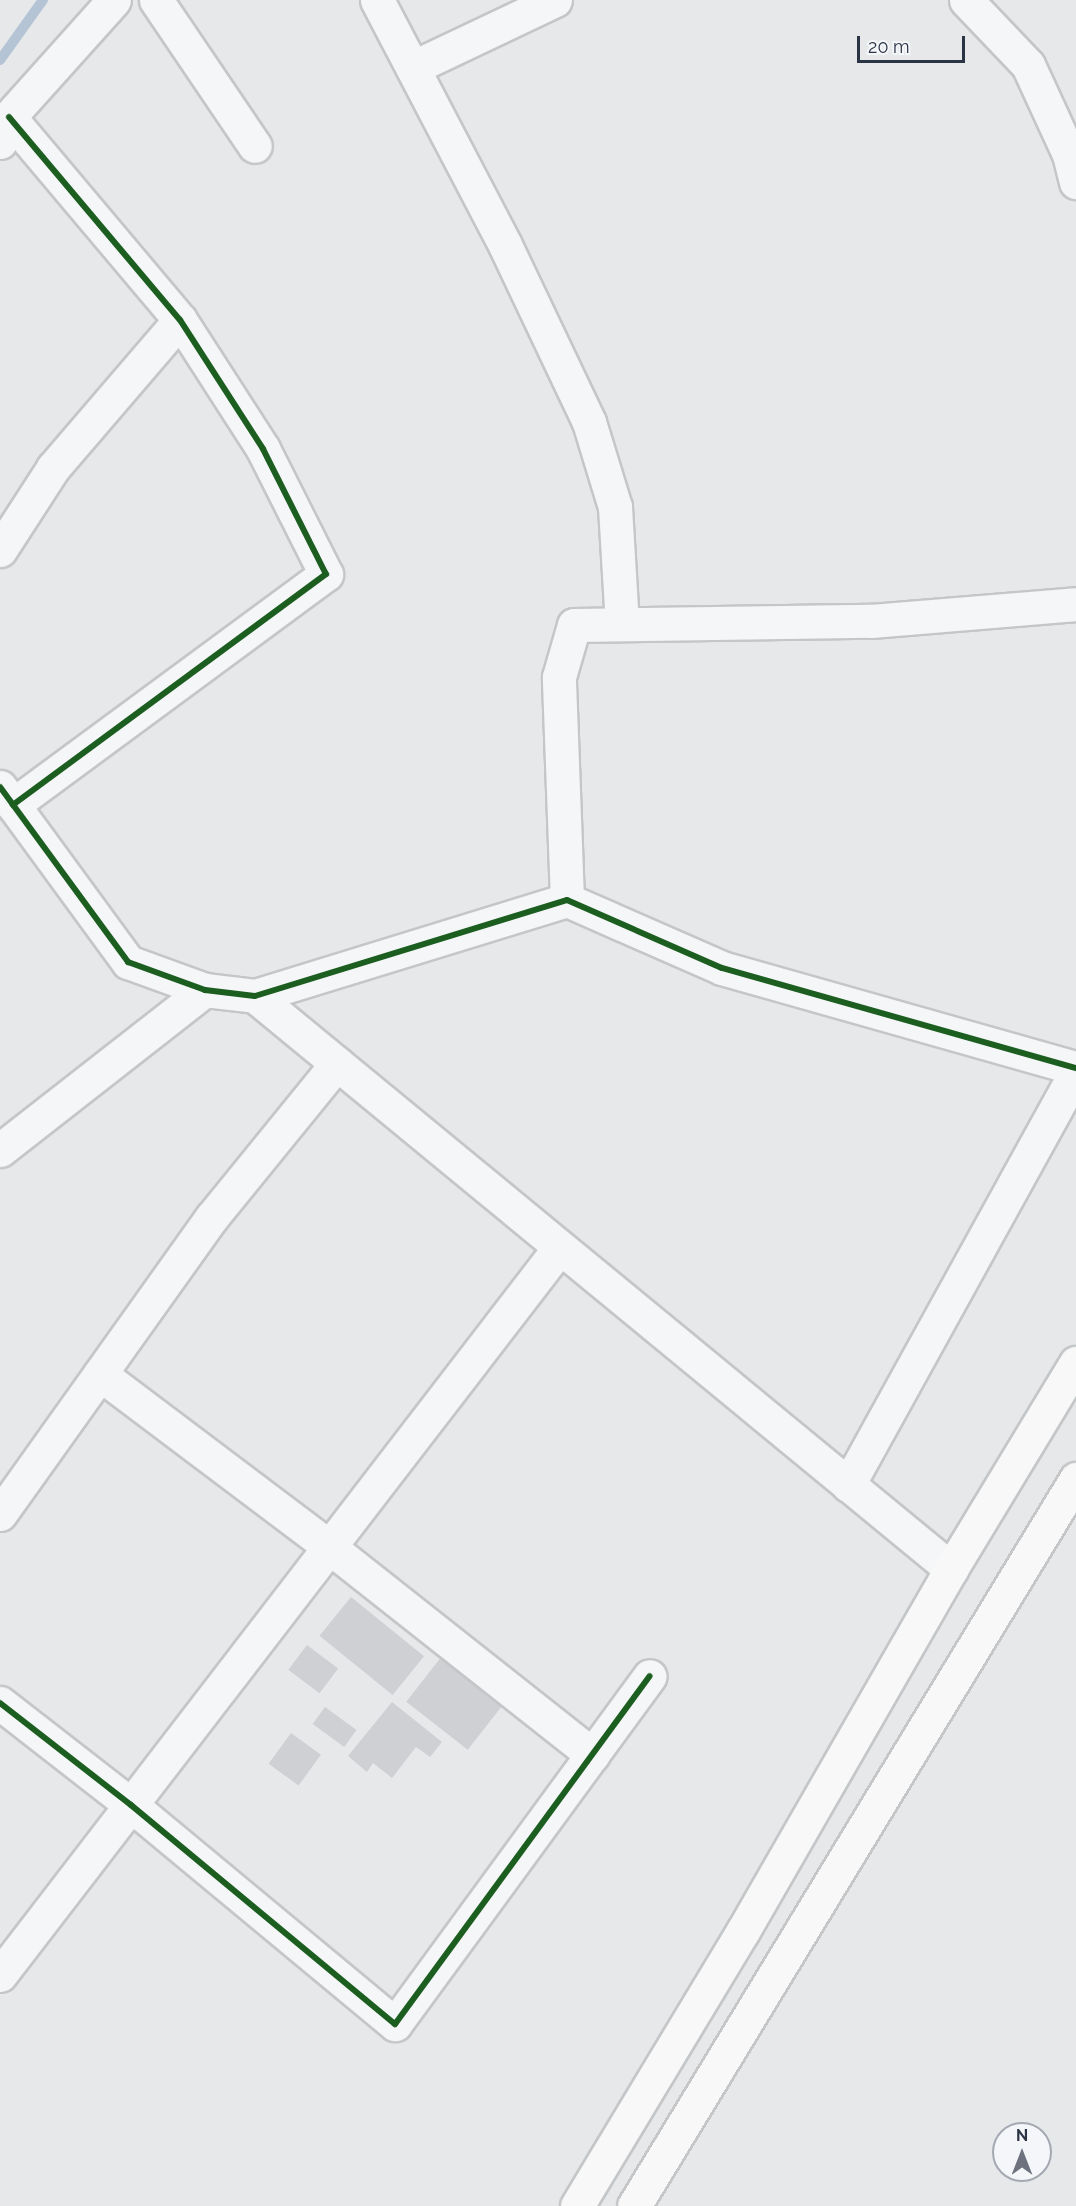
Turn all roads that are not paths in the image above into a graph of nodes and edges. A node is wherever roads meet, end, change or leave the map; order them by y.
1 (114, 0) edge
2 (156, 0) edge
3 (377, 0) edge
4 (555, 0) edge
5 (966, 0) edge
6 (414, 67) junction
7 (5, 130) edge
8 (255, 146) dead end
9 (1076, 182) edge
10 (180, 321) junction
11 (0, 550) edge
12 (1076, 604) edge
13 (622, 624) junction
14 (7, 796) edge
15 (567, 900) junction
16 (205, 990) junction
17 (255, 996) junction
18 (337, 1063) junction
19 (1076, 1070) edge
20 (0, 1150) edge
21 (560, 1247) junction
22 (1076, 1363) edge
23 (100, 1374) junction
24 (1076, 1479) edge
25 (848, 1485) junction
26 (0, 1514) edge
27 (328, 1546) junction
28 (951, 1569) junction
29 (650, 1676) dead end
30 (0, 1703) edge
31 (592, 1755) junction
32 (131, 1805) junction
33 (0, 1975) edge
34 (577, 2206) edge
35 (634, 2206) edge

1 - 7 street
2 - 8 street
3 - 6 street
4 - 6 street
5 - 9 street
6 - 13 street
7 - 10 street
10 - 11 street
10 - 14 street
12 - 13 street
13 - 15 street
14 - 16 street
15 - 17 street
15 - 19 street
16 - 17 street
16 - 20 street
17 - 18 street
18 - 21 street
18 - 23 street
19 - 25 street
21 - 25 street
21 - 27 street
22 - 28 main road
23 - 26 street
23 - 27 street
24 - 35 main road
25 - 28 street
27 - 31 street
27 - 32 street
28 - 34 main road
29 - 31 street
30 - 32 street
31 - 32 street
32 - 33 street

